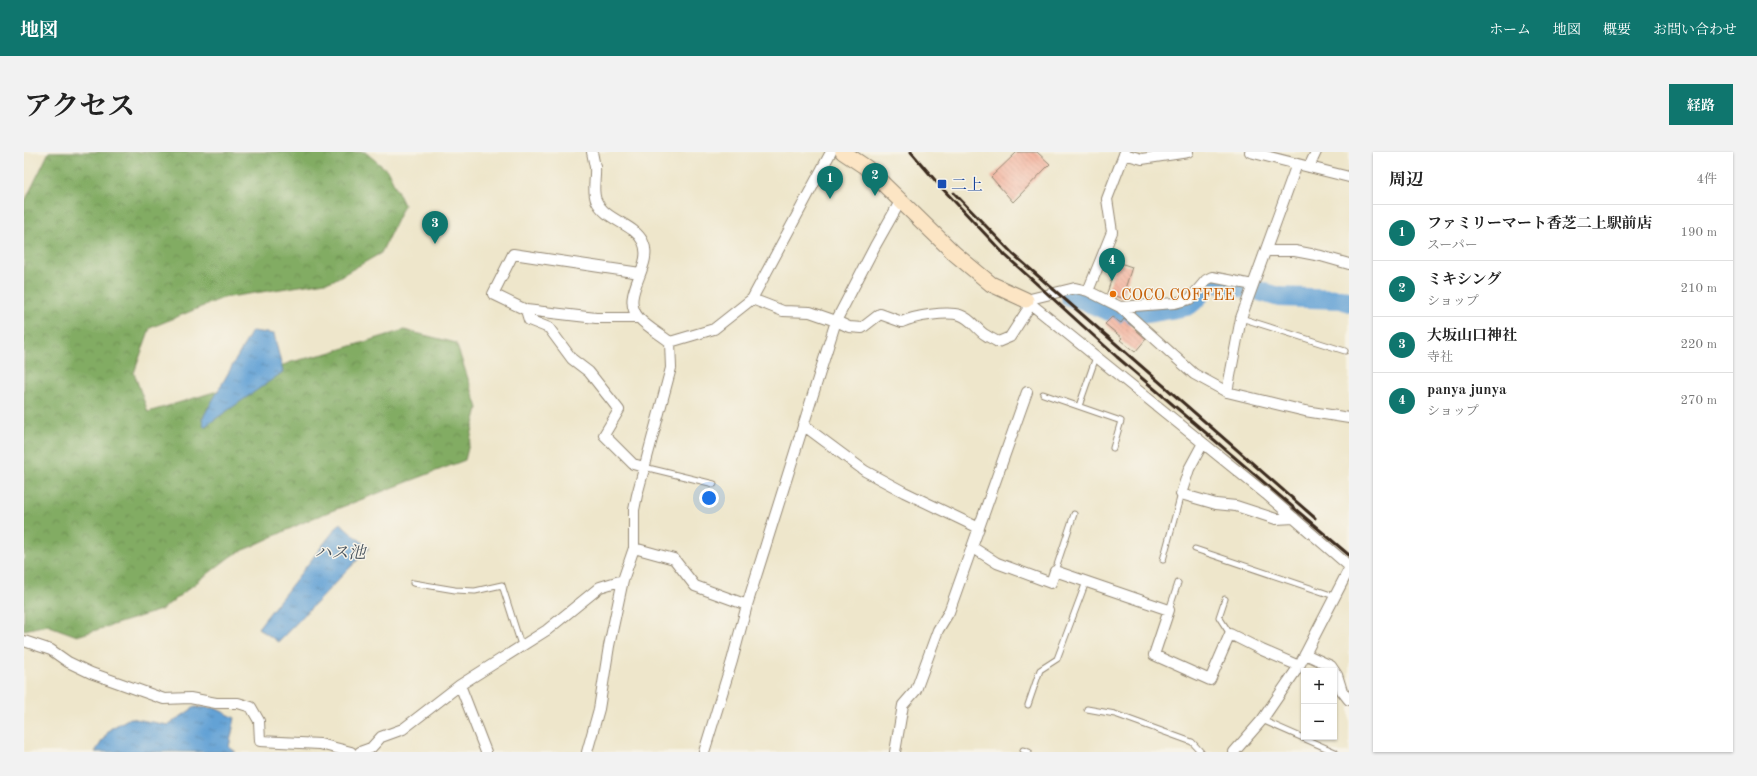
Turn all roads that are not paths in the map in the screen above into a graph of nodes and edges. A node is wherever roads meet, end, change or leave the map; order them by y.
1 (592, 152) edge
2 (831, 152) edge
3 (843, 152) edge
4 (1188, 152) edge
5 (1254, 152) edge
6 (1316, 152) edge
7 (1124, 153) edge
8 (1297, 164) junction
9 (1309, 167) junction
10 (1349, 177) edge
11 (901, 200) junction
12 (1266, 251) junction
13 (1349, 264) edge
14 (640, 273) junction
15 (1252, 288) junction
16 (1088, 292) junction
17 (752, 299) junction
18 (1026, 300) junction
19 (526, 310) junction
20 (1126, 313) junction
21 (638, 318) junction
22 (1241, 318) junction
23 (836, 321) junction
24 (670, 342) junction
25 (1345, 351) dead end
26 (1096, 357) junction
27 (1027, 392) dead end
28 (1227, 392) junction
29 (1043, 394) dead end
30 (1079, 406) junction
31 (1349, 418) edge
32 (803, 425) junction
33 (1203, 443) junction
34 (1112, 448) dead end
35 (644, 467) junction
36 (714, 484) dead end
37 (1181, 494) junction
38 (1074, 514) dead end
39 (1294, 518) junction
40 (979, 528) junction
41 (972, 547) junction
42 (634, 548) junction
43 (1195, 549) dead end
44 (1163, 560) dead end
45 (1349, 568) edge
46 (1055, 571) junction
47 (623, 580) junction
48 (1086, 582) junction
49 (413, 583) dead end
50 (1178, 583) dead end
51 (1334, 596) junction
52 (1225, 599) dead end
53 (747, 605) junction
54 (1169, 610) junction
55 (1230, 634) junction
56 (24, 641) edge
57 (521, 646) junction
58 (1305, 654) junction
59 (1299, 666) junction
60 (460, 685) junction
61 (1349, 700) edge
62 (1028, 705) dead end
63 (1087, 709) dead end
64 (1262, 720) junction
65 (1023, 750) dead end
66 (351, 752) edge
67 (360, 752) edge
68 (486, 752) edge
69 (587, 752) edge
70 (704, 752) edge
71 (895, 752) edge
72 (1029, 752) edge
73 (1201, 752) edge
74 (1234, 752) edge
75 (1335, 752) edge

1 - 14 street
2 - 17 street
3 - 11 street
4 - 7 street
5 - 8 street
6 - 9 street
7 - 16 street
8 - 9 street
8 - 12 street
9 - 10 street
11 - 18 street
11 - 23 street
12 - 13 street
12 - 15 street
14 - 19 street
14 - 21 street
15 - 20 street
15 - 22 street
16 - 18 street
16 - 20 street
17 - 23 street
17 - 24 street
18 - 23 street
18 - 26 street
19 - 21 street
19 - 35 street
20 - 28 street
21 - 24 street
22 - 25 lane
22 - 28 street
23 - 32 street
24 - 35 street
26 - 30 lane
26 - 33 street
27 - 40 street
28 - 31 street
29 - 30 lane
30 - 34 lane
32 - 40 street
32 - 53 street
33 - 37 street
33 - 39 street
35 - 36 lane
35 - 42 street
37 - 39 street
37 - 44 lane
38 - 46 lane
39 - 45 street
40 - 41 street
41 - 46 street
41 - 71 street
42 - 47 street
42 - 53 street
43 - 51 lane
45 - 51 street
46 - 48 street
47 - 57 street
47 - 69 street
48 - 54 street
48 - 62 lane
49 - 57 lane
50 - 54 lane
51 - 58 street
52 - 55 lane
53 - 70 street
54 - 55 street
55 - 59 street
56 - 66 street
57 - 60 street
58 - 59 street
58 - 61 street
59 - 64 street
60 - 67 street
60 - 68 street
63 - 73 lane
64 - 74 street
64 - 75 lane
65 - 72 lane

